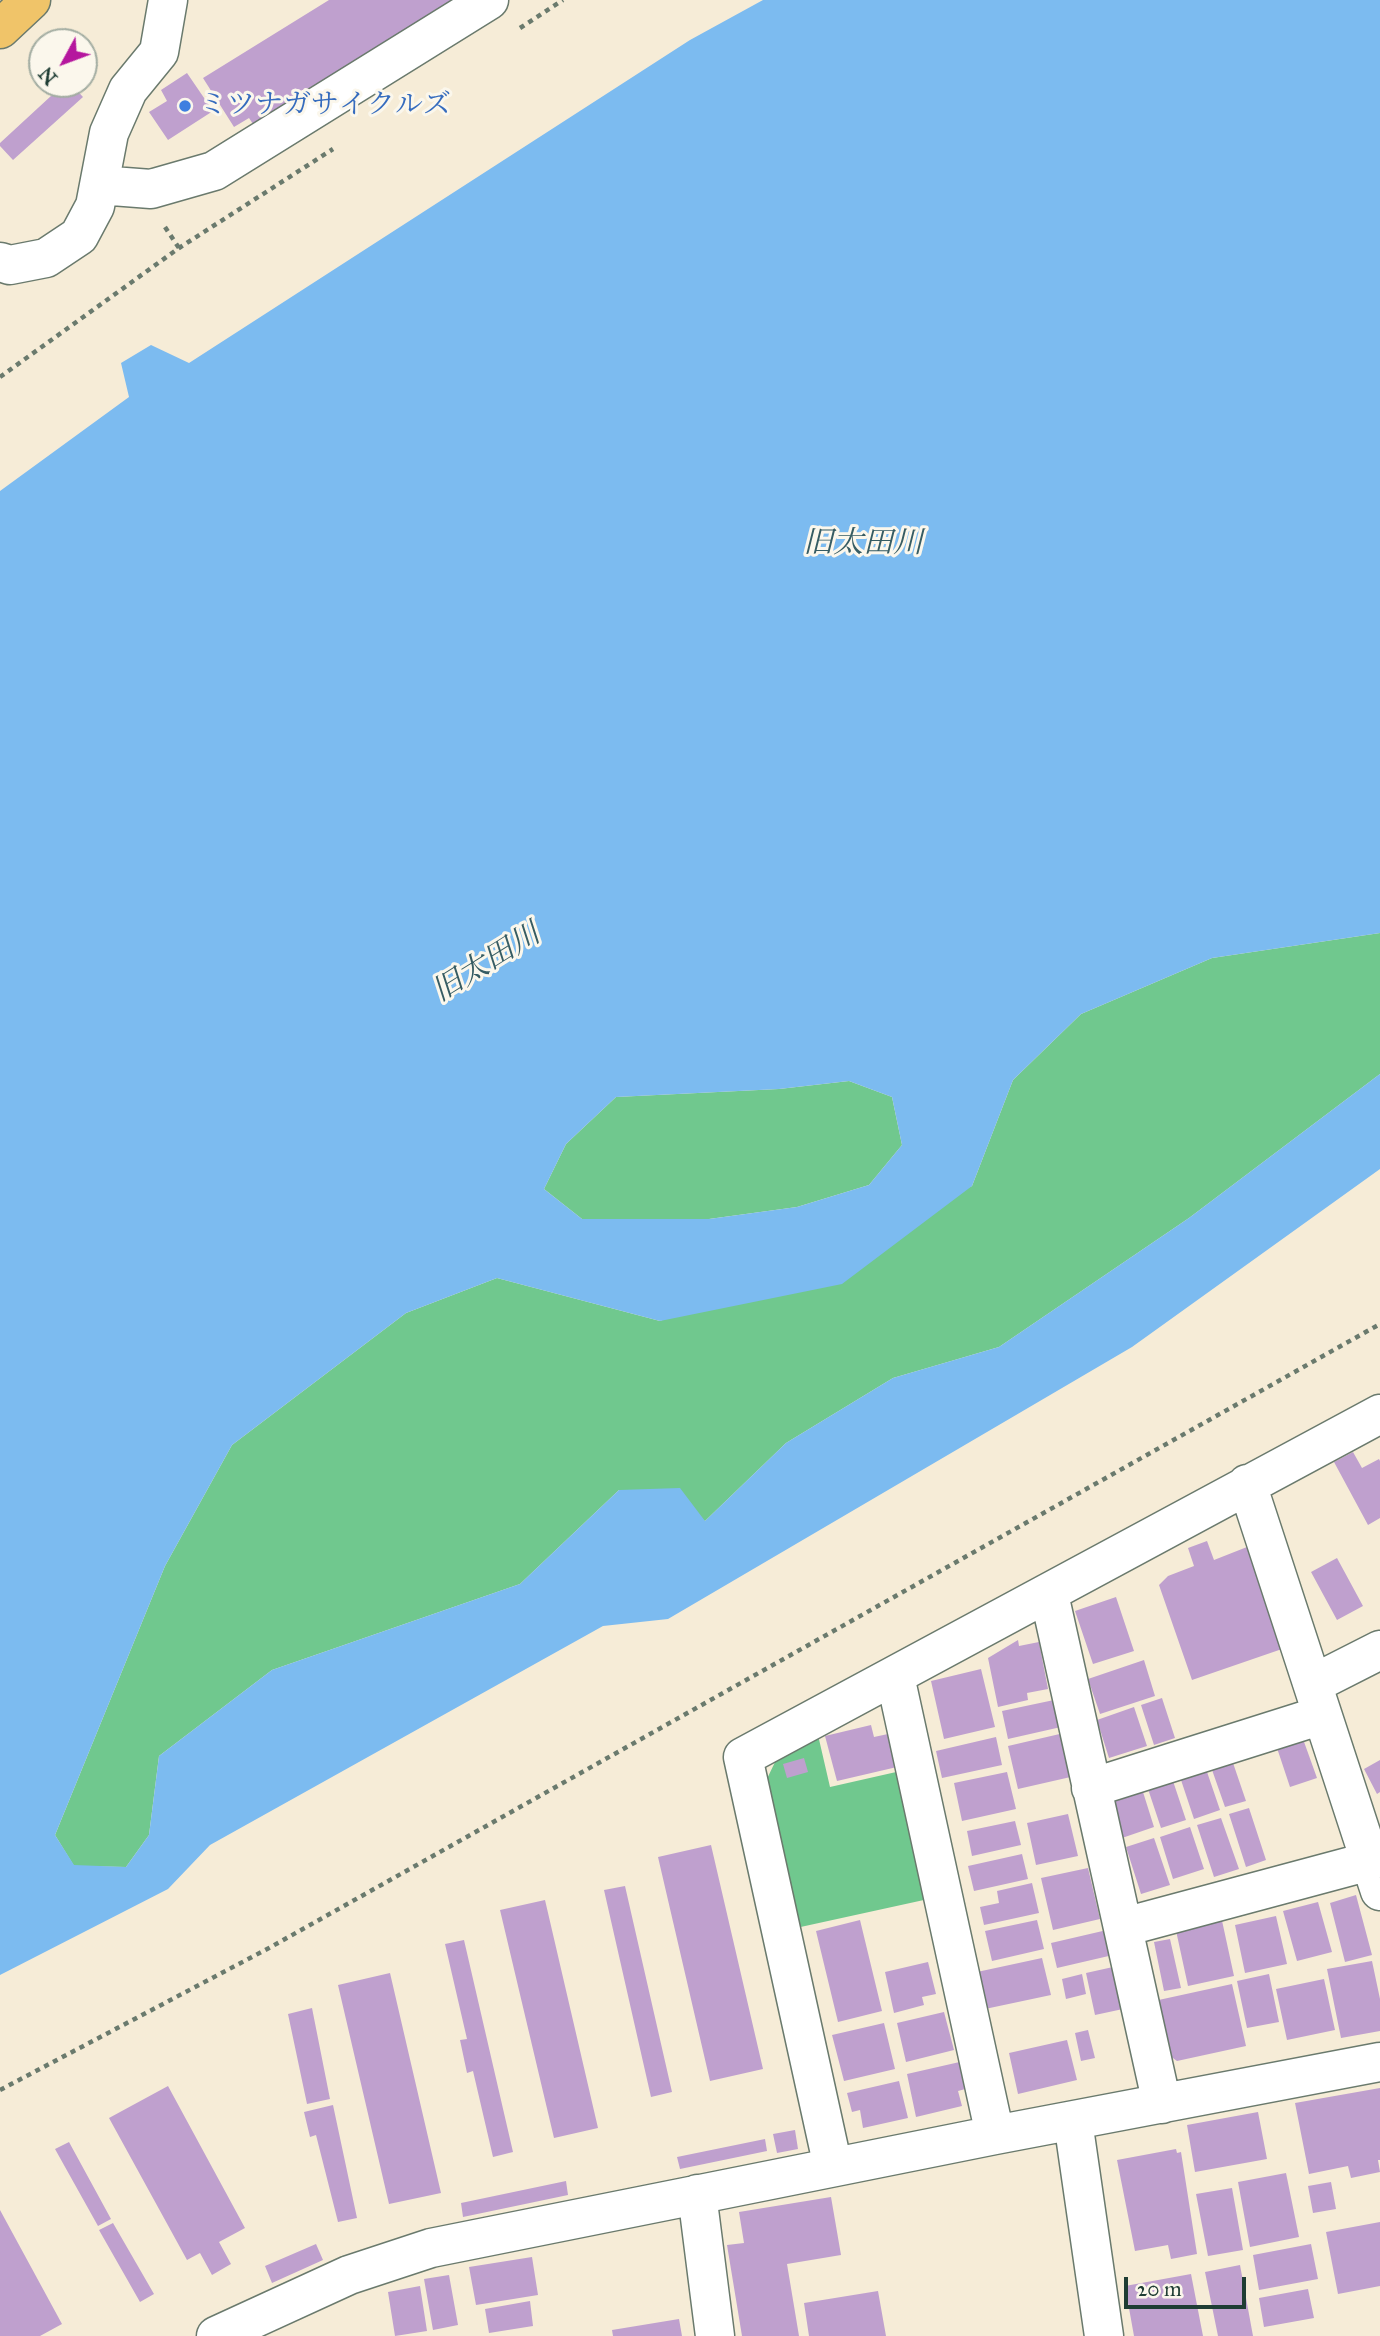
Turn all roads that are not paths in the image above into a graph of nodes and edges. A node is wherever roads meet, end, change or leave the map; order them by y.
1 (31, 0) edge
2 (168, 0) edge
3 (489, 0) edge
4 (0, 29) edge
5 (99, 185) junction
6 (0, 262) edge
7 (1380, 1414) edge
8 (1247, 1484) junction
9 (1049, 1594) junction
10 (1380, 1650) edge
11 (895, 1676) junction
12 (1318, 1699) junction
13 (1091, 1788) junction
14 (1376, 1876) edge
15 (1124, 1927) junction
16 (1380, 2062) edge
17 (1162, 2104) junction
18 (1073, 2122) junction
19 (995, 2135) junction
20 (833, 2167) junction
21 (697, 2194) junction
22 (259, 2327) edge
23 (216, 2336) edge
24 (715, 2336) edge
25 (1104, 2336) edge

1 - 4 highway
2 - 5 street
3 - 5 street
5 - 6 street
7 - 8 street
8 - 9 street
8 - 12 street
9 - 11 street
9 - 13 street
10 - 12 street
11 - 19 street
11 - 20 street
12 - 13 street
12 - 14 street
13 - 15 street
14 - 15 street
15 - 17 street
16 - 17 street
17 - 18 street
18 - 19 street
18 - 25 street
19 - 20 street
20 - 21 street
21 - 22 street
21 - 24 street
22 - 23 street

